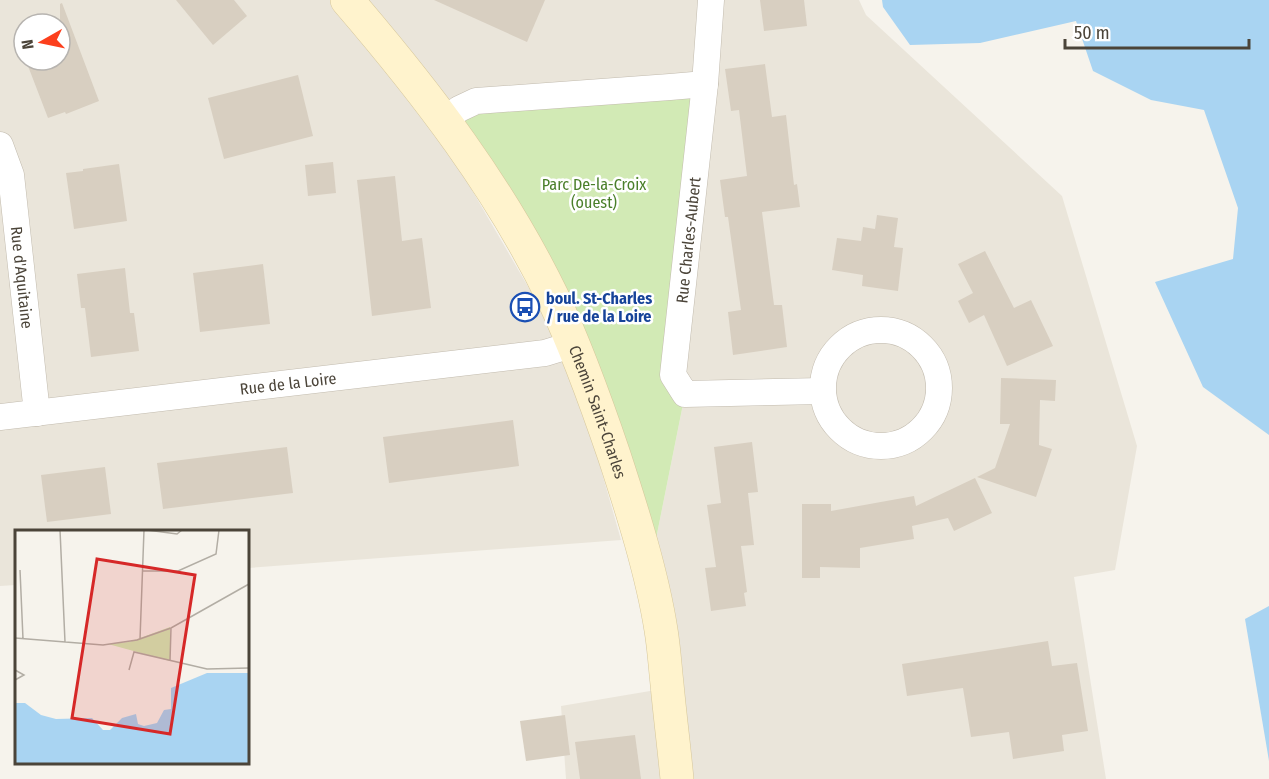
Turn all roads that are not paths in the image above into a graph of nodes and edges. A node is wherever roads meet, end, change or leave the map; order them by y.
1 (347, 0) edge
2 (711, 0) edge
3 (705, 84) junction
4 (445, 120) junction
5 (0, 145) edge
6 (572, 341) junction
7 (822, 391) junction
8 (37, 413) junction
9 (0, 417) edge
10 (677, 779) edge

1 - 4 main road, Chemin Saint-Charles
2 - 3 street, Rue Charles-Aubert
3 - 4 street
3 - 7 street, Rue Charles-Aubert
4 - 6 main road, Chemin Saint-Charles
5 - 8 street, Rue d'Aquitaine
6 - 8 street, Rue de la Loire
6 - 10 main road, Chemin Saint-Charles
7 - 7 street
8 - 9 street, Rue de la Loire

